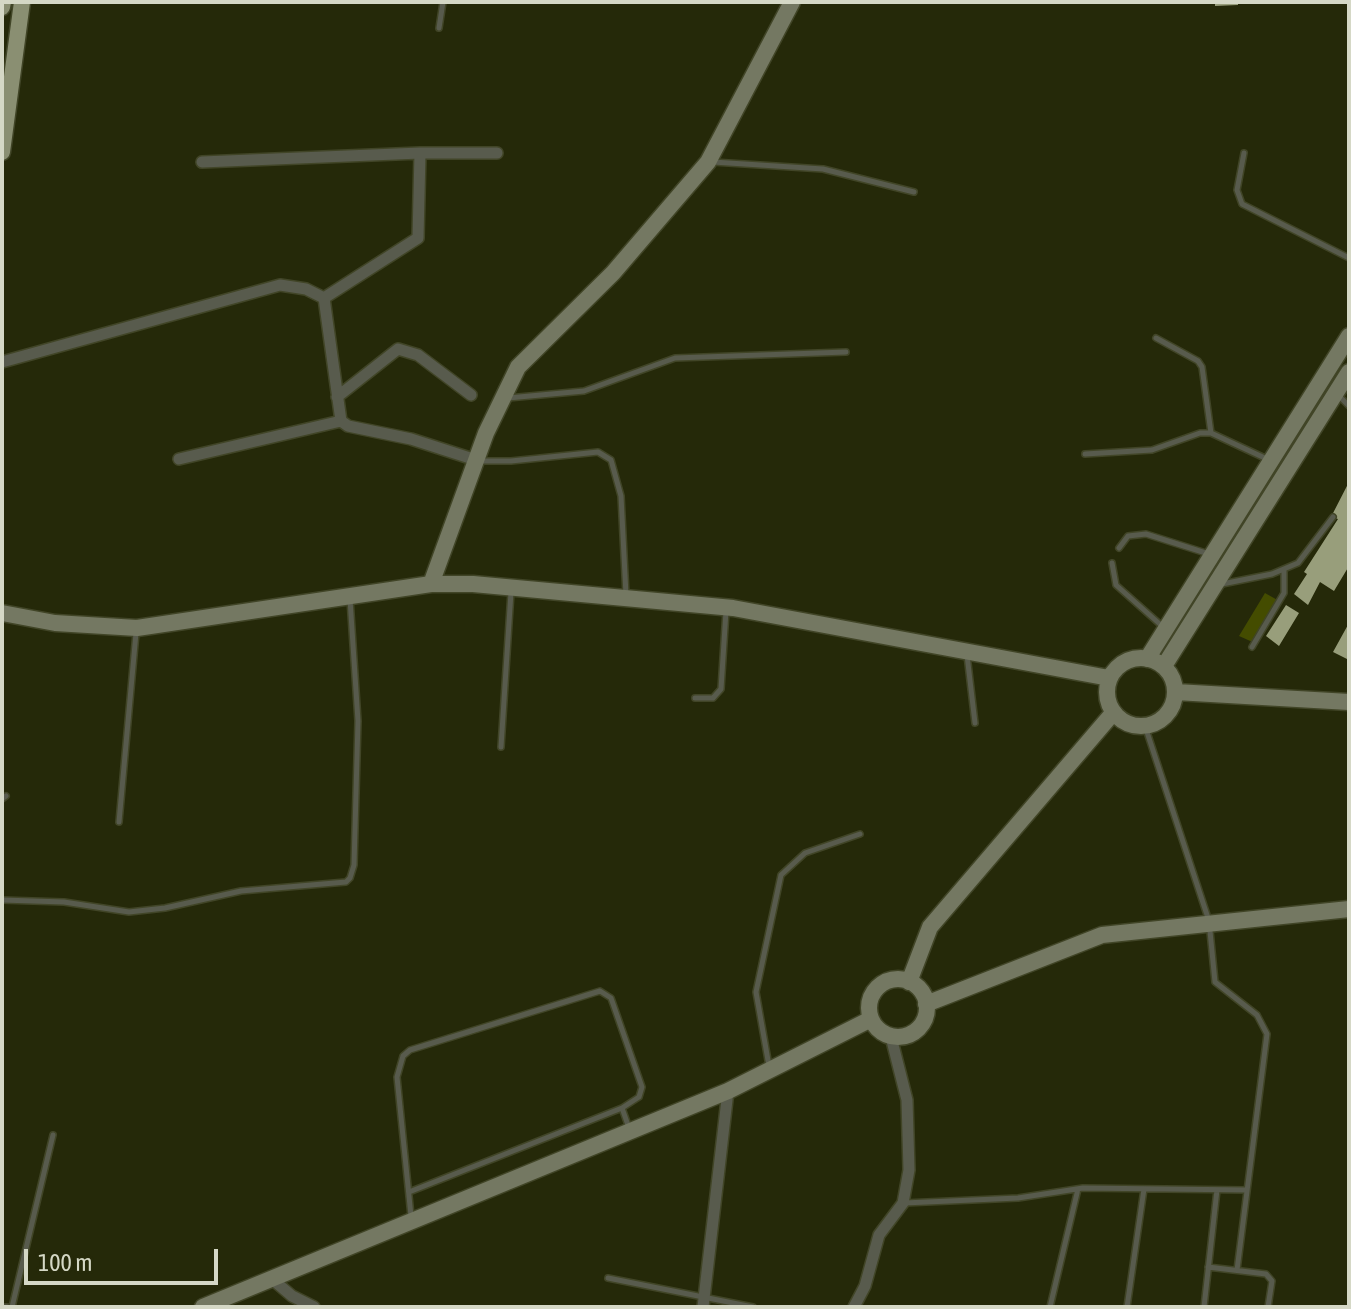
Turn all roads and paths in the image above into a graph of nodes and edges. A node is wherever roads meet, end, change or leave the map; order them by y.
1 (22, 2) edge
2 (443, 2) edge
3 (792, 2) edge
4 (439, 28) dead end
5 (2, 152) edge
6 (420, 153) junction
7 (497, 153) dead end
8 (1244, 153) dead end
9 (202, 162) dead end
10 (708, 162) junction
11 (914, 192) dead end
12 (1349, 258) edge
13 (324, 298) junction
14 (1349, 336) edge
15 (1156, 338) dead end
16 (846, 352) dead end
17 (2, 362) edge
18 (1349, 372) edge
19 (1336, 393) junction
20 (471, 395) dead end
21 (337, 397) junction
22 (503, 398) junction
23 (1349, 406) edge
24 (341, 421) junction
25 (1211, 433) junction
26 (1085, 454) dead end
27 (179, 459) dead end
28 (476, 460) junction
29 (1271, 461) junction
30 (1333, 517) dead end
31 (1119, 548) dead end
32 (1213, 555) junction
33 (1112, 563) dead end
34 (1284, 570) junction
35 (1200, 575) junction
36 (431, 584) junction
37 (1216, 585) junction
38 (511, 587) junction
39 (626, 597) junction
40 (350, 598) junction
41 (726, 606) junction
42 (2, 613) edge
43 (137, 628) junction
44 (1166, 629) junction
45 (1252, 647) dead end
46 (966, 650) junction
47 (1147, 659) junction
48 (1164, 666) junction
49 (1109, 678) junction
50 (1176, 692) junction
51 (695, 698) dead end
52 (1349, 702) edge
53 (1113, 713) junction
54 (975, 723) dead end
55 (1145, 726) junction
56 (501, 747) dead end
57 (119, 822) dead end
58 (860, 834) dead end
59 (2, 900) edge
60 (1349, 909) edge
61 (1209, 921) junction
62 (909, 982) junction
63 (926, 1004) junction
64 (871, 1019) junction
65 (891, 1037) junction
66 (769, 1070) junction
67 (728, 1091) junction
68 (622, 1108) junction
69 (630, 1132) junction
70 (53, 1135) dead end
71 (1078, 1189) junction
72 (1144, 1189) junction
73 (1217, 1190) junction
74 (1247, 1190) junction
75 (409, 1192) junction
76 (903, 1203) junction
77 (412, 1221) junction
78 (1208, 1267) junction
79 (1237, 1270) junction
80 (608, 1278) dead end
81 (272, 1279) junction
82 (704, 1301) edge
83 (292, 1302) edge
84 (7, 1307) edge
85 (203, 1307) edge
86 (314, 1307) edge
87 (753, 1307) edge
88 (854, 1307) edge
89 (1050, 1307) edge
90 (1127, 1307) edge
91 (1204, 1307) edge
92 (1268, 1307) edge

1 - 5 main road
2 - 4 lane
3 - 10 street
6 - 7 street
6 - 9 street
6 - 13 street
8 - 12 lane
10 - 11 lane
10 - 22 street
13 - 17 street
13 - 21 street
14 - 29 street
15 - 25 lane
16 - 22 lane
18 - 19 street
19 - 23 lane
19 - 37 street
20 - 21 street
21 - 24 street
22 - 28 street
24 - 27 street
24 - 28 street
25 - 26 lane
25 - 29 lane
28 - 36 street
28 - 39 lane
29 - 32 street
30 - 34 lane
31 - 32 lane
32 - 35 street
33 - 44 lane
34 - 37 lane
34 - 45 lane
35 - 37 lane
35 - 44 street
36 - 38 street
36 - 40 street
37 - 48 street
38 - 39 street
38 - 56 lane
39 - 41 street
40 - 43 street
40 - 59 lane
41 - 46 street
41 - 51 lane
42 - 43 street
43 - 57 lane
44 - 47 street
46 - 49 street
46 - 54 lane
47 - 48 street
47 - 49 street
48 - 50 street
49 - 53 street
50 - 52 street
50 - 55 street
53 - 55 street
53 - 62 street
55 - 61 lane
58 - 66 lane
60 - 61 street
61 - 63 street
61 - 74 lane
62 - 63 street
62 - 64 street
63 - 65 street
64 - 65 street
64 - 66 street
65 - 76 street
66 - 67 street
67 - 69 street
67 - 82 street
68 - 69 lane
68 - 75 lane
68 - 75 lane
69 - 77 street
70 - 84 lane
71 - 72 lane
71 - 76 lane
71 - 89 lane
72 - 73 lane
72 - 90 lane
73 - 74 lane
73 - 78 lane
74 - 79 lane
75 - 77 lane
76 - 88 street
77 - 81 street
78 - 79 lane
78 - 91 lane
79 - 92 lane
80 - 82 lane
81 - 83 street
81 - 85 street
82 - 87 lane
83 - 86 street

